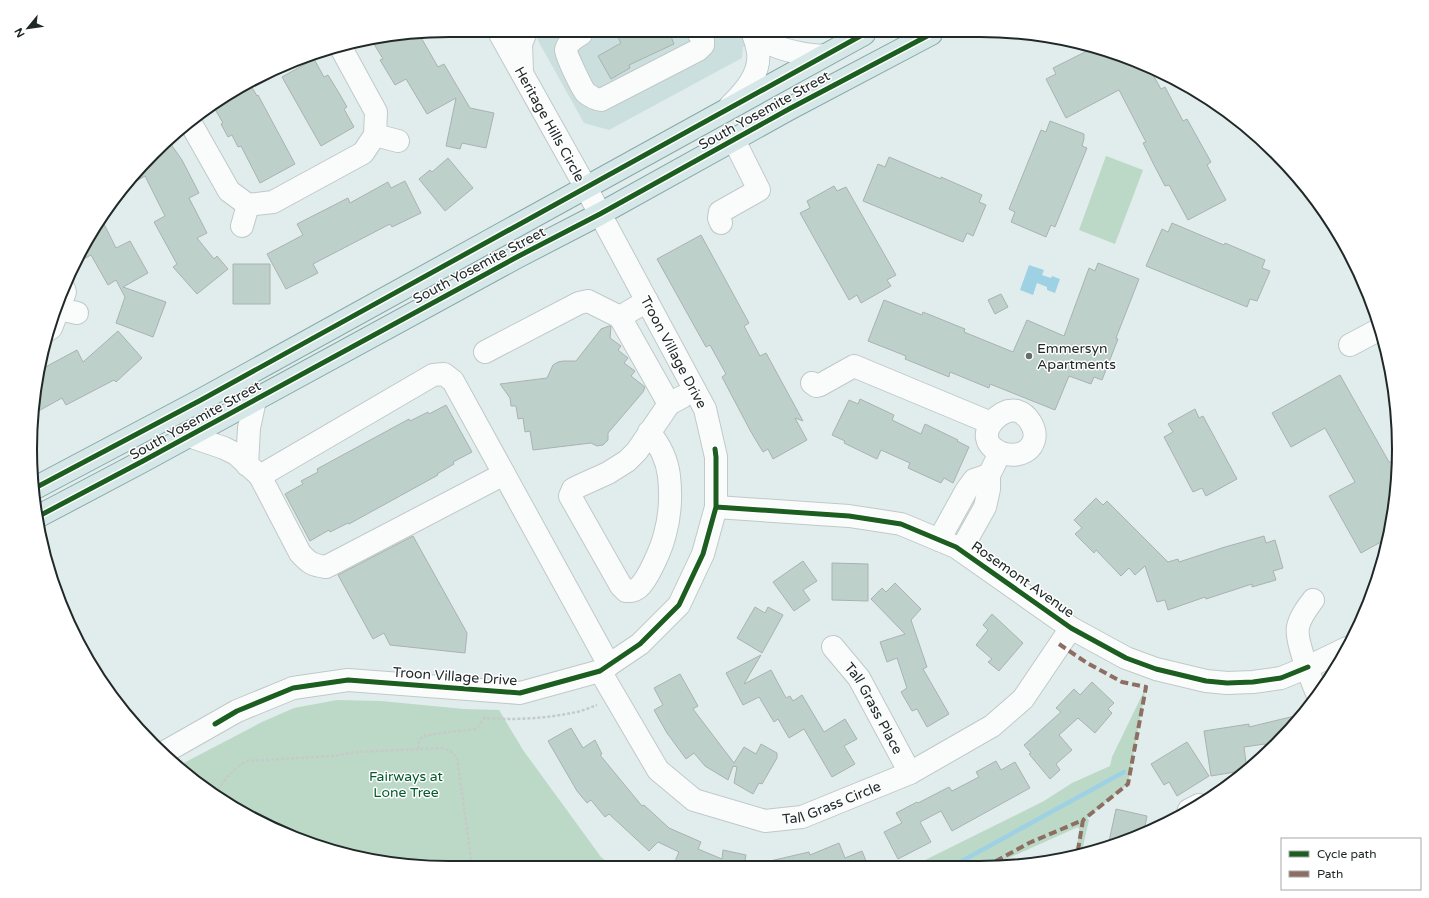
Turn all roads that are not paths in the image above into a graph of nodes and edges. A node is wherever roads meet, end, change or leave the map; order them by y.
1 (502, 37) edge
2 (524, 37) edge
3 (576, 37) edge
4 (754, 37) edge
5 (761, 37) edge
6 (858, 37) edge
7 (925, 37) edge
8 (701, 40) edge
9 (343, 51) edge
10 (824, 55) junction
11 (522, 73) junction
12 (730, 106) junction
13 (193, 126) edge
14 (375, 135) junction
15 (734, 140) junction
16 (398, 141) dead end
17 (585, 186) junction
18 (248, 205) junction
19 (600, 214) junction
20 (721, 223) dead end
21 (242, 226) dead end
22 (647, 301) junction
23 (66, 304) edge
24 (60, 313) edge
25 (620, 317) junction
26 (1375, 332) edge
27 (1350, 345) dead end
28 (485, 352) dead end
29 (812, 383) dead end
30 (695, 389) junction
31 (255, 400) junction
32 (669, 404) junction
33 (991, 423) junction
34 (649, 432) junction
35 (188, 436) junction
36 (1000, 453) junction
37 (253, 470) junction
38 (504, 474) junction
39 (989, 475) junction
40 (39, 486) edge
41 (716, 507) junction
42 (43, 514) edge
43 (939, 540) junction
44 (961, 550) junction
45 (1312, 600) dead end
46 (1070, 628) junction
47 (833, 647) dead end
48 (1338, 652) edge
49 (604, 668) junction
50 (1308, 668) junction
51 (1315, 689) edge
52 (168, 750) edge
53 (910, 773) junction

1 - 11 street, Heritage Hills Circle
2 - 11 street
3 - 8 street
4 - 12 street
5 - 10 street
6 - 10 main road, South Yosemite Street
7 - 15 main road, South Yosemite Street
9 - 14 street
10 - 12 main road, South Yosemite Street
11 - 17 street, Heritage Hills Circle
12 - 17 main road, South Yosemite Street
13 - 18 street
14 - 16 street
14 - 18 street
15 - 19 main road, South Yosemite Street
15 - 20 street
17 - 19 street, Heritage Hills Circle
17 - 40 main road, South Yosemite Street
18 - 21 street
19 - 22 street, Troon Village Drive
19 - 31 main road, South Yosemite Street
22 - 25 street
22 - 30 street, Troon Village Drive
23 - 24 street
25 - 28 street
25 - 32 street
26 - 27 street
29 - 33 street
30 - 32 street
30 - 41 street, Troon Village Drive
31 - 35 main road, South Yosemite Street
31 - 37 street
32 - 34 street
33 - 36 street
33 - 36 street
34 - 34 street
35 - 37 street
35 - 42 main road, South Yosemite Street
36 - 39 street
37 - 38 street
37 - 38 street, Tall Grass Circle
38 - 49 street, Tall Grass Circle
39 - 43 street
39 - 44 street
41 - 43 street, Rosemont Avenue
41 - 49 street, Troon Village Drive
43 - 44 street, Rosemont Avenue
44 - 46 street, Rosemont Avenue
45 - 50 street
46 - 50 street, Rosemont Avenue
46 - 53 street, Tall Grass Circle
47 - 53 street, Tall Grass Place
48 - 50 street, Rosemont Avenue
49 - 52 street, Troon Village Drive
49 - 53 street, Tall Grass Circle
50 - 51 street

